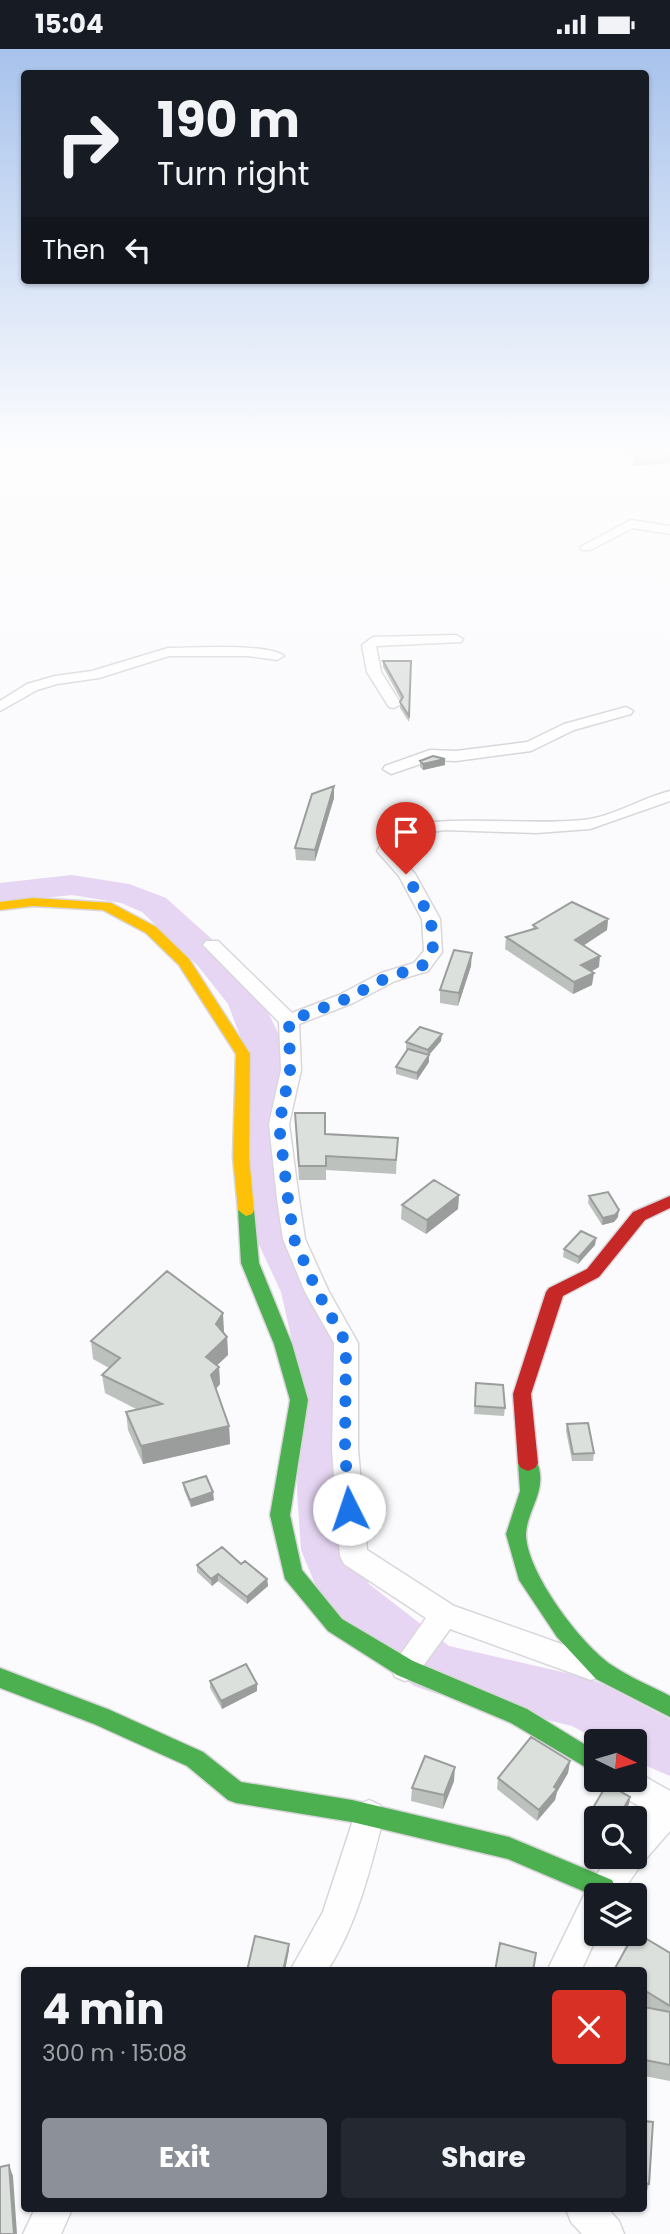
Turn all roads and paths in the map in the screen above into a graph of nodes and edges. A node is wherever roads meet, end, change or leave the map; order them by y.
1 (456, 639) dead end
2 (277, 656) dead end
3 (394, 704) dead end
4 (0, 707) edge
5 (626, 711) dead end
6 (391, 769) dead end
7 (670, 796) edge
8 (0, 907) edge
9 (212, 945) dead end
10 (289, 1021) junction
11 (670, 1201) edge
12 (444, 1615) junction
13 (405, 1668) junction
14 (604, 1672) junction
15 (0, 1678) edge
16 (670, 1707) edge
17 (584, 1756) edge
18 (643, 1792) edge
19 (670, 1808) edge
20 (369, 1815) junction
21 (647, 1836) edge
22 (620, 1869) edge
23 (609, 1883) edge
24 (584, 1887) edge
25 (584, 1929) edge
26 (310, 1967) edge
27 (566, 1967) edge
28 (52, 2212) edge
29 (587, 2212) edge
30 (41, 2234) edge
31 (606, 2234) edge

1 - 3 street
2 - 4 street
5 - 6 street
7 - 10 street
8 - 13 street
9 - 10 street
10 - 12 street
11 - 14 street
12 - 13 street
12 - 14 street
13 - 17 street
14 - 16 street
15 - 20 street
18 - 19 street
19 - 21 street
20 - 24 street
20 - 26 street
22 - 23 street
25 - 27 street
28 - 30 street
29 - 31 street

